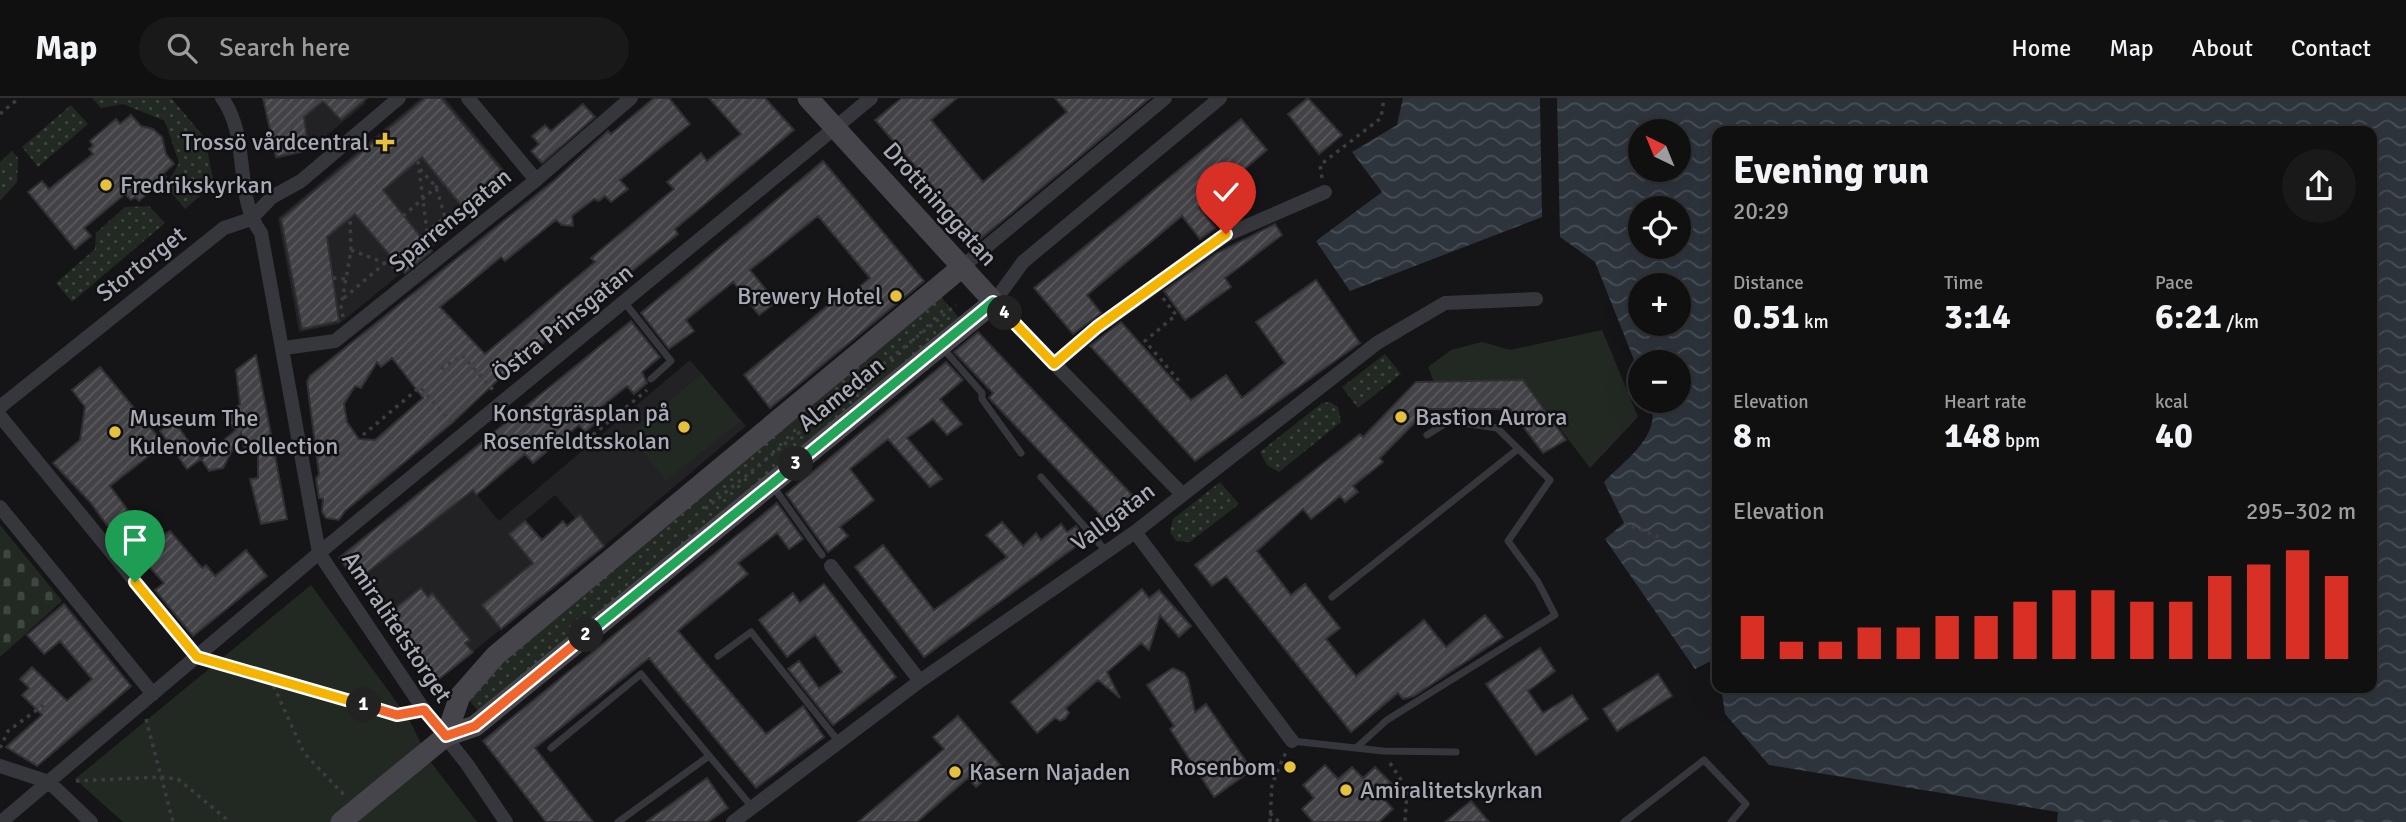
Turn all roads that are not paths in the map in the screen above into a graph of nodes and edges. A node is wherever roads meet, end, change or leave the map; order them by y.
1 (222, 98) edge
2 (399, 98) edge
3 (468, 98) edge
4 (631, 98) edge
5 (808, 98) edge
6 (871, 98) edge
7 (877, 98) edge
8 (1165, 98) edge
9 (1220, 98) edge
10 (836, 129) junction
11 (536, 180) junction
12 (1325, 192) road end
13 (251, 219) junction
14 (962, 267) junction
15 (1536, 299) dead end
16 (993, 302) junction
17 (625, 303) junction
18 (941, 345) junction
19 (284, 348) junction
20 (1054, 364) junction
21 (651, 379) road end
22 (0, 407) edge
23 (0, 416) edge
24 (1427, 435) dead end
25 (1518, 449) junction
26 (1021, 453) dead end
27 (1041, 477) dead end
28 (771, 484) junction
29 (1182, 494) junction
30 (0, 507) edge
31 (1135, 532) junction
32 (1107, 551) junction
33 (319, 553) junction
34 (827, 561) joint
35 (1332, 597) dead end
36 (718, 656) dead end
37 (193, 660) junction
38 (920, 681) junction
39 (153, 694) junction
40 (446, 736) junction
41 (1292, 741) joint
42 (839, 742) junction
43 (551, 748) dead end
44 (1356, 748) junction
45 (1456, 752) dead end
46 (709, 756) junction
47 (0, 766) edge
48 (49, 782) junction
49 (752, 808) junction
50 (347, 817) edge
51 (1, 822) edge
52 (91, 822) edge
53 (506, 822) edge
54 (618, 822) edge
55 (733, 822) edge
56 (1624, 822) edge
57 (1731, 822) edge

1 - 13 street
2 - 13 street
3 - 11 street
4 - 11 street, Sparrensgatan
5 - 10 street, Drottninggatan
6 - 10 street, Östra Prinsgatan
7 - 10 street, Östra Prinsgatan
8 - 14 street, Alamedan
9 - 16 street, Alamedan
10 - 14 street, Drottninggatan
10 - 17 street, Östra Prinsgatan
11 - 19 street, Sparrensgatan
12 - 20 street
13 - 19 street
13 - 22 street, Stortorget
14 - 16 street, Drottninggatan
14 - 40 street, Alamedan
15 - 29 street, Vallgatan
16 - 18 street, Alamedan
16 - 20 street, Drottninggatan
17 - 21 lane
17 - 33 street, Östra Prinsgatan
18 - 26 lane
18 - 28 street, Alamedan
19 - 33 street
20 - 29 street, Drottninggatan
23 - 37 street
24 - 25 lane
25 - 35 lane
25 - 44 lane
27 - 32 lane
28 - 34 lane
28 - 40 street, Alamedan
29 - 31 street, Vallgatan
30 - 39 street
31 - 32 street, Vallgatan
31 - 41 street
32 - 38 street, Vallgatan
33 - 37 street, Amiralitetstorget
33 - 40 street, Amiralitetstorget
34 - 38 street
36 - 42 lane
37 - 39 street, Amiralitetstorget
38 - 42 street, Vallgatan
39 - 48 street, Amiralitetstorget
40 - 50 street, Alamedan
40 - 53 street, Amiralitetstorget
41 - 44 lane
42 - 49 street, Vallgatan
43 - 46 lane
44 - 45 lane
46 - 49 lane
46 - 54 lane
47 - 48 street
48 - 51 street, Amiralitetstorget
48 - 52 street
49 - 55 street, Vallgatan
56 - 57 lane

